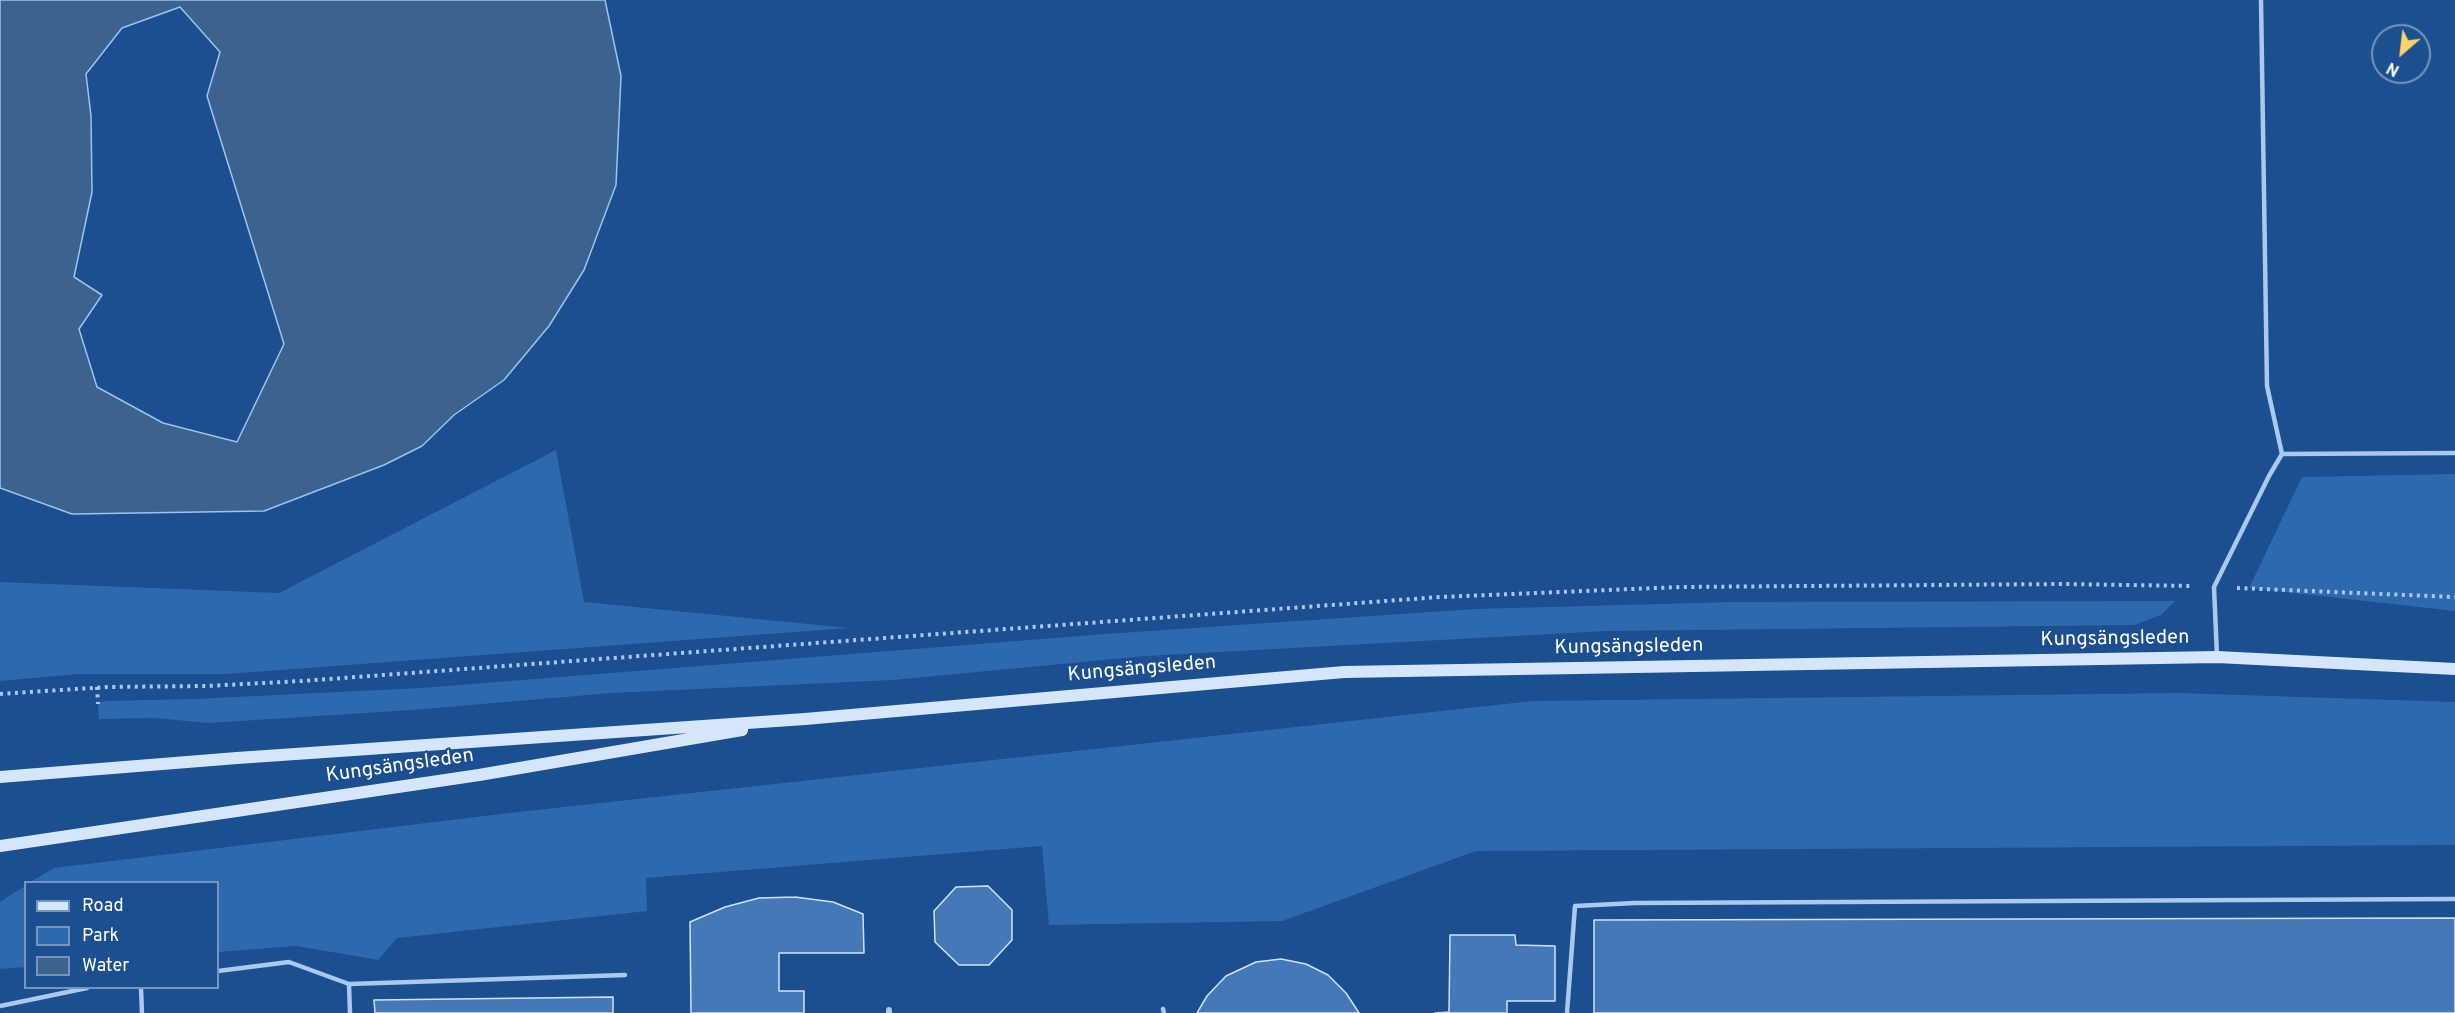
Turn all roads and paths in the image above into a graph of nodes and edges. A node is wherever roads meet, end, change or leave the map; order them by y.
1 (2261, 0) edge
2 (2455, 453) edge
3 (2282, 454) junction
4 (2214, 586) junction
5 (2455, 597) edge
6 (2217, 657) junction
7 (2455, 669) edge
8 (97, 687) junction
9 (0, 694) edge
10 (98, 705) dead end
11 (805, 719) junction
12 (0, 777) edge
13 (0, 846) edge
14 (2455, 899) edge
15 (219, 971) edge
16 (625, 975) dead end
17 (349, 984) junction
18 (78, 989) edge
19 (141, 989) edge
20 (0, 1006) edge
21 (142, 1013) edge
22 (350, 1013) edge
23 (1568, 1013) edge

1 - 3 lane
2 - 3 lane
3 - 4 lane
4 - 5 path
4 - 6 lane
4 - 8 path
6 - 7 main road, Kungsängsleden
6 - 11 main road, Kungsängsleden
8 - 9 path
8 - 10 path
11 - 12 main road, Kungsängsleden
11 - 13 main road, Kungsängsleden
14 - 23 lane
15 - 17 lane
16 - 17 lane
17 - 22 lane
18 - 20 lane
19 - 21 lane

